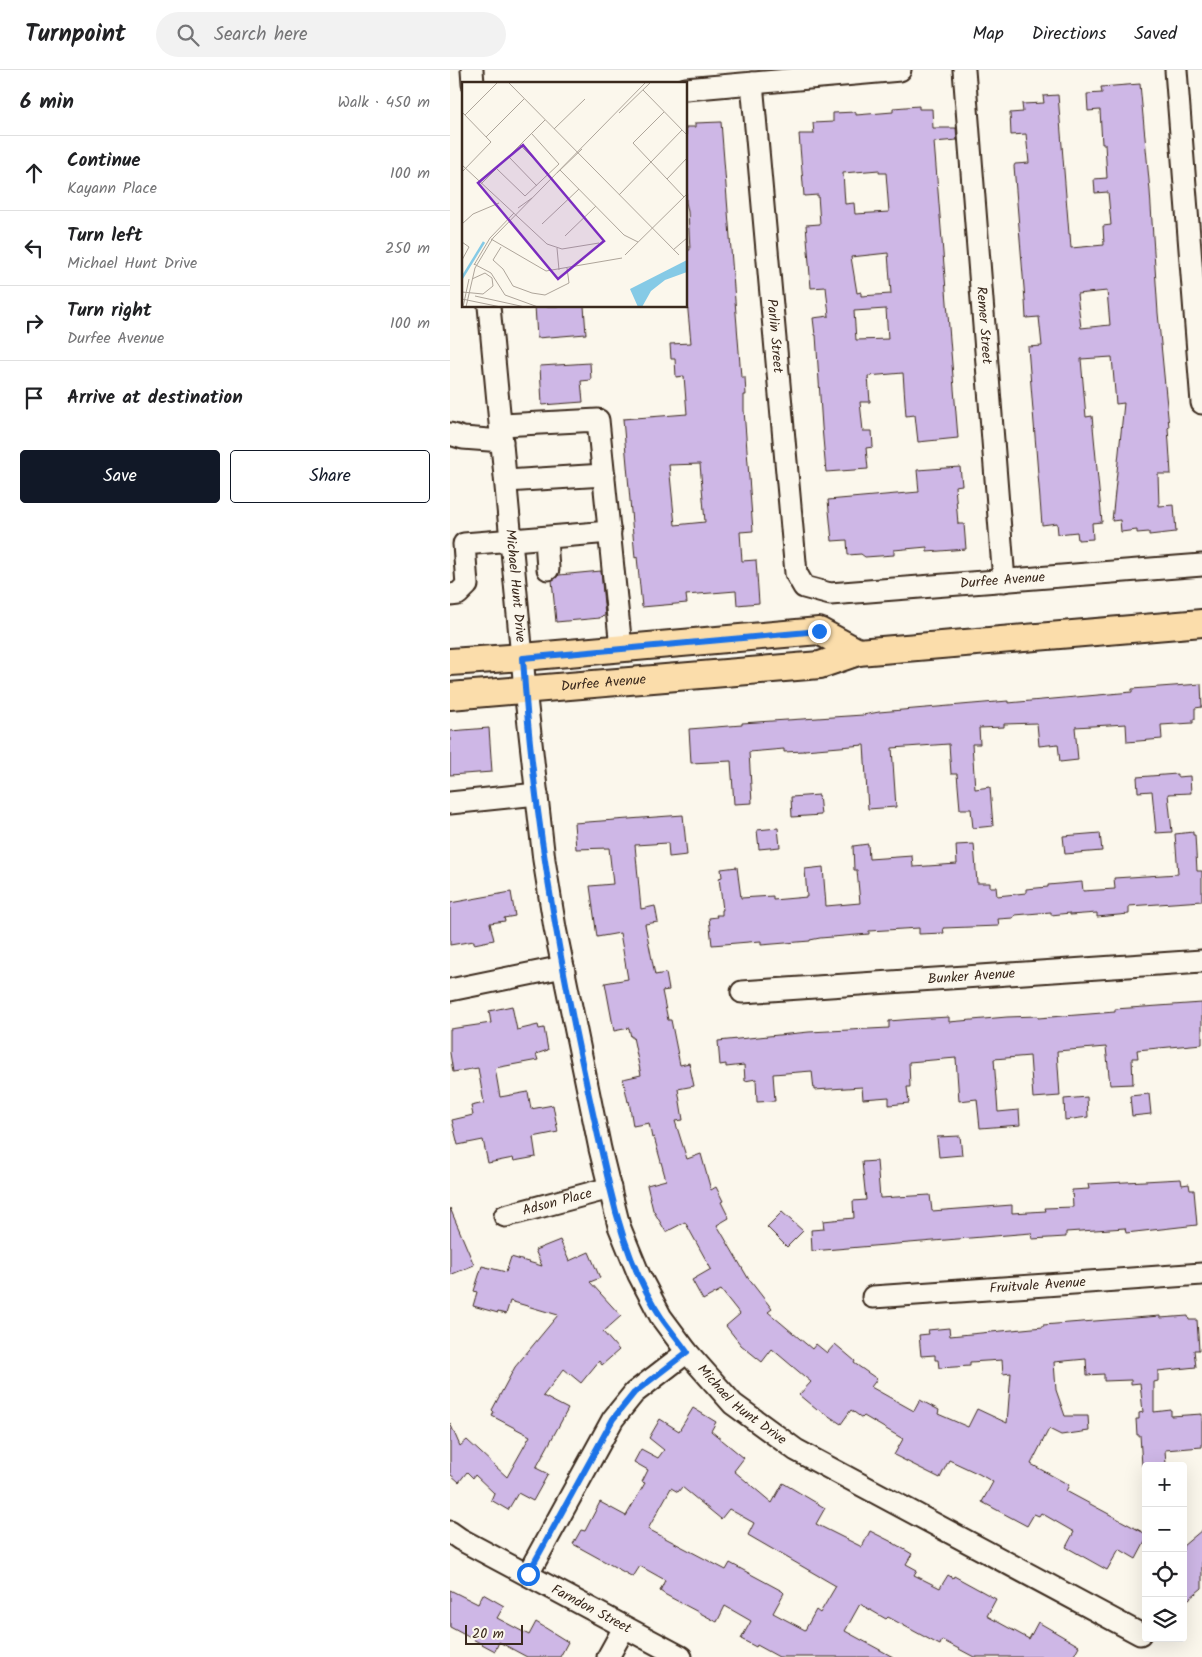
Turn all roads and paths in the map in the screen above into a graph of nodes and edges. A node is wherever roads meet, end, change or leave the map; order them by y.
1 (900, 70) edge
2 (964, 70) edge
3 (1176, 70) edge
4 (876, 71) edge
5 (752, 83) junction
6 (688, 89) edge
7 (489, 308) edge
8 (1202, 403) edge
9 (501, 433) junction
10 (450, 434) edge
11 (604, 475) junction
12 (506, 481) junction
13 (610, 532) junction
14 (546, 538) junction
15 (512, 541) junction
16 (1202, 565) edge
17 (548, 569) dead end
18 (1004, 581) junction
19 (804, 587) joint
20 (450, 595) edge
21 (1202, 624) edge
22 (622, 648) junction
23 (858, 652) junction
24 (523, 658) junction
25 (450, 662) edge
26 (525, 689) junction
27 (450, 696) edge
28 (537, 794) junction
29 (450, 804) edge
30 (1202, 961) edge
31 (563, 967) junction
32 (450, 990) edge
33 (742, 992) dead end
34 (610, 1188) junction
35 (505, 1216) dead end
36 (1202, 1274) edge
37 (873, 1297) dead end
38 (687, 1352) junction
39 (450, 1532) edge
40 (528, 1574) junction
41 (624, 1628) junction
42 (1140, 1634) dead end
43 (608, 1657) edge
44 (681, 1657) edge

1 - 4 street
2 - 18 street, Remer Street
3 - 8 street
4 - 5 street
5 - 6 street
5 - 19 street, Parlin Street
7 - 9 street, Michael Hunt Drive
9 - 10 street
9 - 11 street
9 - 12 street, Michael Hunt Drive
11 - 12 street
11 - 13 street
12 - 15 street, Michael Hunt Drive
13 - 14 street
13 - 22 street
14 - 15 street
14 - 17 street
15 - 20 street
15 - 24 street, Michael Hunt Drive
16 - 18 street, Durfee Avenue
18 - 19 street, Durfee Avenue
21 - 23 main road, Durfee Avenue
22 - 23 main road
22 - 24 main road
23 - 26 main road, Durfee Avenue
24 - 25 main road
24 - 26 street, Michael Hunt Drive
26 - 27 main road, Durfee Avenue
26 - 28 street, Michael Hunt Drive
28 - 29 street
28 - 31 street, Michael Hunt Drive
30 - 33 street, Bunker Avenue
31 - 32 street
31 - 34 street, Michael Hunt Drive
34 - 35 street, Adson Place
34 - 38 street, Michael Hunt Drive
36 - 37 street, Fruitvale Avenue
38 - 40 street
38 - 42 street, Michael Hunt Drive
39 - 40 street, Farndon Street
40 - 41 street, Farndon Street
41 - 43 street
41 - 44 street, Farndon Street

